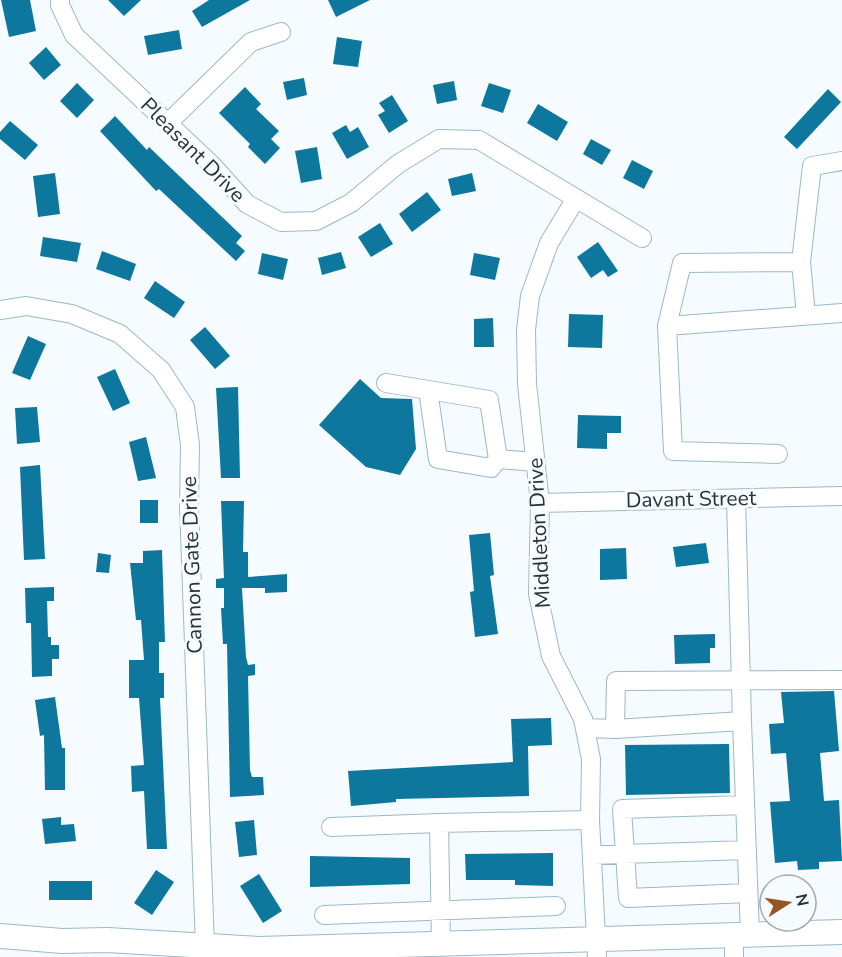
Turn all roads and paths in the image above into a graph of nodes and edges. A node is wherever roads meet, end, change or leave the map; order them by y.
1 (60, 0) edge
2 (281, 32) dead end
3 (168, 123) junction
4 (842, 161) edge
5 (575, 200) junction
6 (642, 238) dead end
7 (801, 262) junction
8 (0, 310) edge
9 (842, 313) edge
10 (806, 315) junction
11 (667, 326) junction
12 (386, 382) dead end
13 (428, 390) junction
14 (778, 454) dead end
15 (498, 459) junction
16 (535, 462) junction
17 (842, 496) edge
18 (736, 499) junction
19 (540, 503) junction
20 (842, 680) edge
21 (740, 681) junction
22 (742, 722) junction
23 (585, 729) junction
24 (615, 729) junction
25 (745, 805) junction
26 (590, 820) junction
27 (440, 823) junction
28 (332, 827) dead end
29 (747, 850) junction
30 (624, 854) junction
31 (592, 855) junction
32 (748, 893) junction
33 (556, 906) dead end
34 (440, 910) junction
35 (324, 915) dead end
36 (842, 932) edge
37 (0, 936) edge
38 (740, 943) edge
39 (441, 944) junction
40 (597, 949) edge
41 (193, 950) edge
42 (381, 952) edge

1 - 3 street, Pleasant Drive
2 - 3 street
3 - 5 street, Pleasant Drive
4 - 7 street
5 - 6 street, Pleasant Drive
5 - 16 street, Middleton Drive
7 - 10 street
7 - 11 street
8 - 41 street, Cannon Gate Drive
9 - 10 street
10 - 11 street
11 - 14 street
12 - 13 street
13 - 15 street
13 - 15 street
15 - 16 street
16 - 19 street, Middleton Drive
17 - 18 street, Davant Street
18 - 19 street, Davant Street
18 - 21 street
19 - 23 street, Middleton Drive
20 - 21 street
21 - 22 street
21 - 24 street
22 - 24 street
22 - 25 street
23 - 24 street
23 - 26 street, Middleton Drive
25 - 29 street
25 - 30 street
26 - 27 street
26 - 31 street, Middleton Drive
27 - 28 street
27 - 34 street
29 - 30 street
29 - 32 street
30 - 31 street
30 - 32 street
31 - 40 street, Middleton Drive
32 - 38 street
33 - 34 street
34 - 35 street
34 - 39 street
36 - 38 main road
37 - 41 main road
38 - 40 main road
39 - 40 main road
39 - 42 main road
41 - 42 main road

